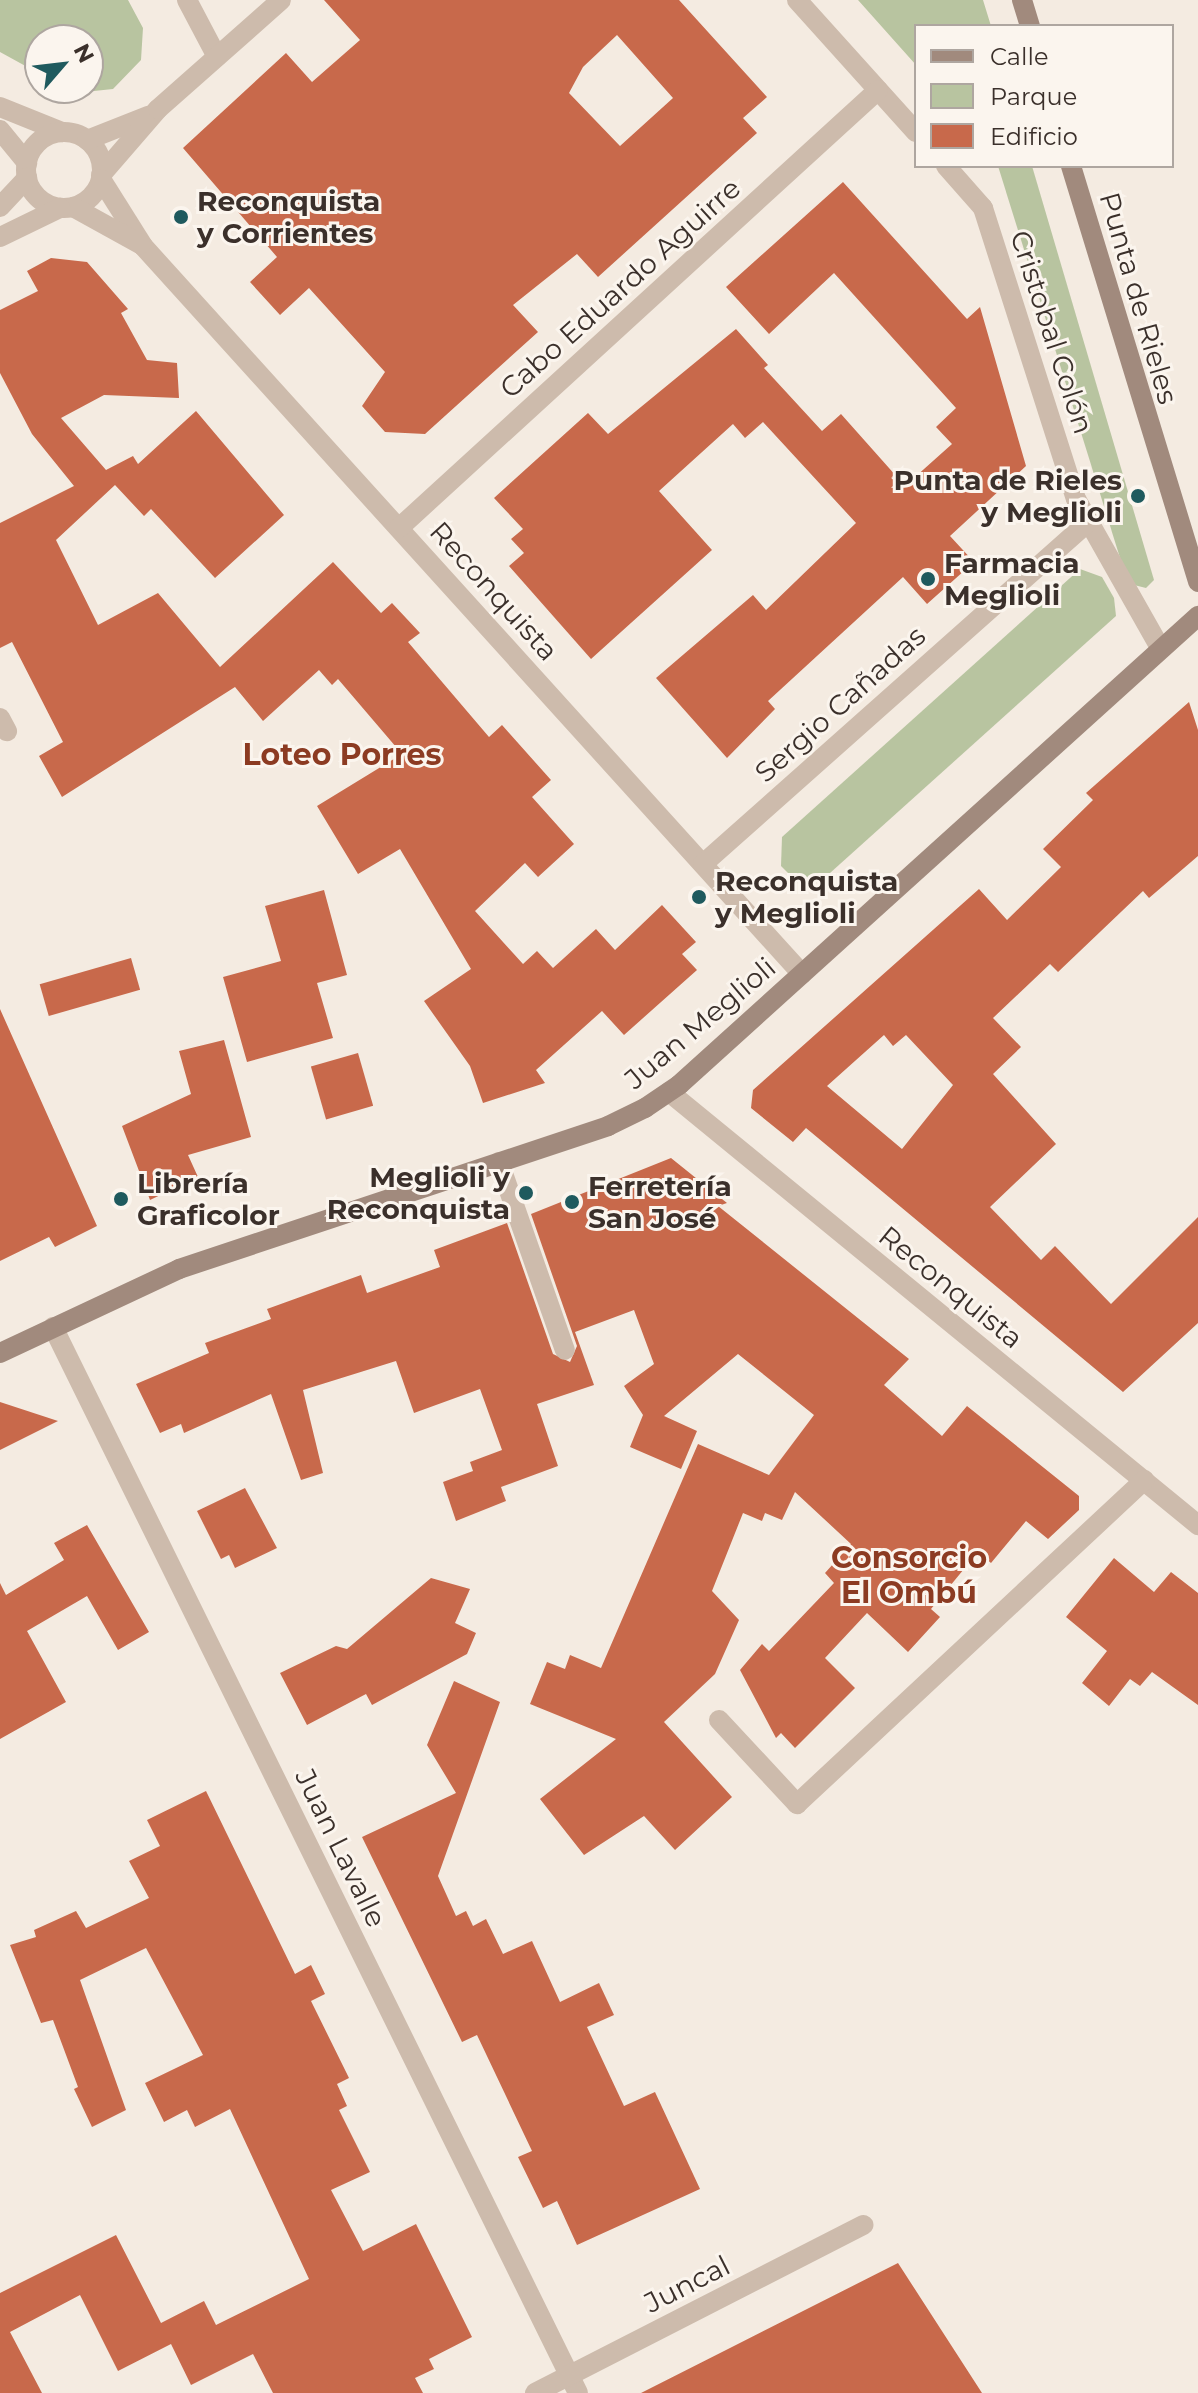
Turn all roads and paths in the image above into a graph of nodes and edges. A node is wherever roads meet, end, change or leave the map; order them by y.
1 (187, 0) edge
2 (281, 0) edge
3 (797, 0) edge
4 (1022, 0) edge
5 (1029, 24) edge
6 (217, 57) junction
7 (878, 90) junction
8 (0, 107) edge
9 (158, 109) junction
10 (0, 130) edge
11 (914, 130) edge
12 (62, 132) junction
13 (87, 140) junction
14 (948, 168) edge
15 (1072, 168) edge
16 (27, 171) junction
17 (101, 177) junction
18 (0, 207) edge
19 (66, 207) junction
20 (0, 237) edge
21 (143, 246) junction
22 (1087, 523) junction
23 (399, 528) junction
24 (1198, 582) edge
25 (1198, 616) edge
26 (1161, 649) junction
27 (703, 864) junction
28 (802, 974) junction
29 (669, 1092) junction
30 (499, 1162) junction
31 (53, 1327) junction
32 (565, 1350) dead end
33 (0, 1353) edge
34 (1144, 1480) junction
35 (1198, 1525) edge
36 (719, 1720) dead end
37 (864, 2225) dead end
38 (574, 2384) edge
39 (535, 2393) edge

1 - 6 street
2 - 6 street
3 - 7 street
4 - 5 main road
6 - 9 street
7 - 11 street
7 - 23 street, Cabo Eduardo Aguirre
8 - 12 street
9 - 13 street
9 - 17 street
10 - 16 street
12 - 13 street
12 - 16 street
13 - 17 street
14 - 22 street, Cristobal Colón
15 - 24 main road, Punta de Rieles
16 - 18 street
16 - 19 street
17 - 19 street
17 - 21 street, Reconquista
19 - 20 street
19 - 21 street, Reconquista
21 - 23 street, Reconquista
22 - 26 street, Cristobal Colón
22 - 27 street, Sergio Cañadas
23 - 27 street, Reconquista
25 - 26 main road, Juan Meglioli
26 - 28 main road, Juan Meglioli
27 - 28 street, Reconquista
28 - 29 main road, Juan Meglioli
29 - 30 main road, Juan Meglioli
29 - 34 street, Reconquista
30 - 31 main road, Juan Meglioli
30 - 32 street
31 - 33 main road, Juan Meglioli
31 - 38 street, Juan Lavalle
34 - 35 street, Reconquista
34 - 36 street
37 - 38 street, Juncal
38 - 39 street, Juncal

